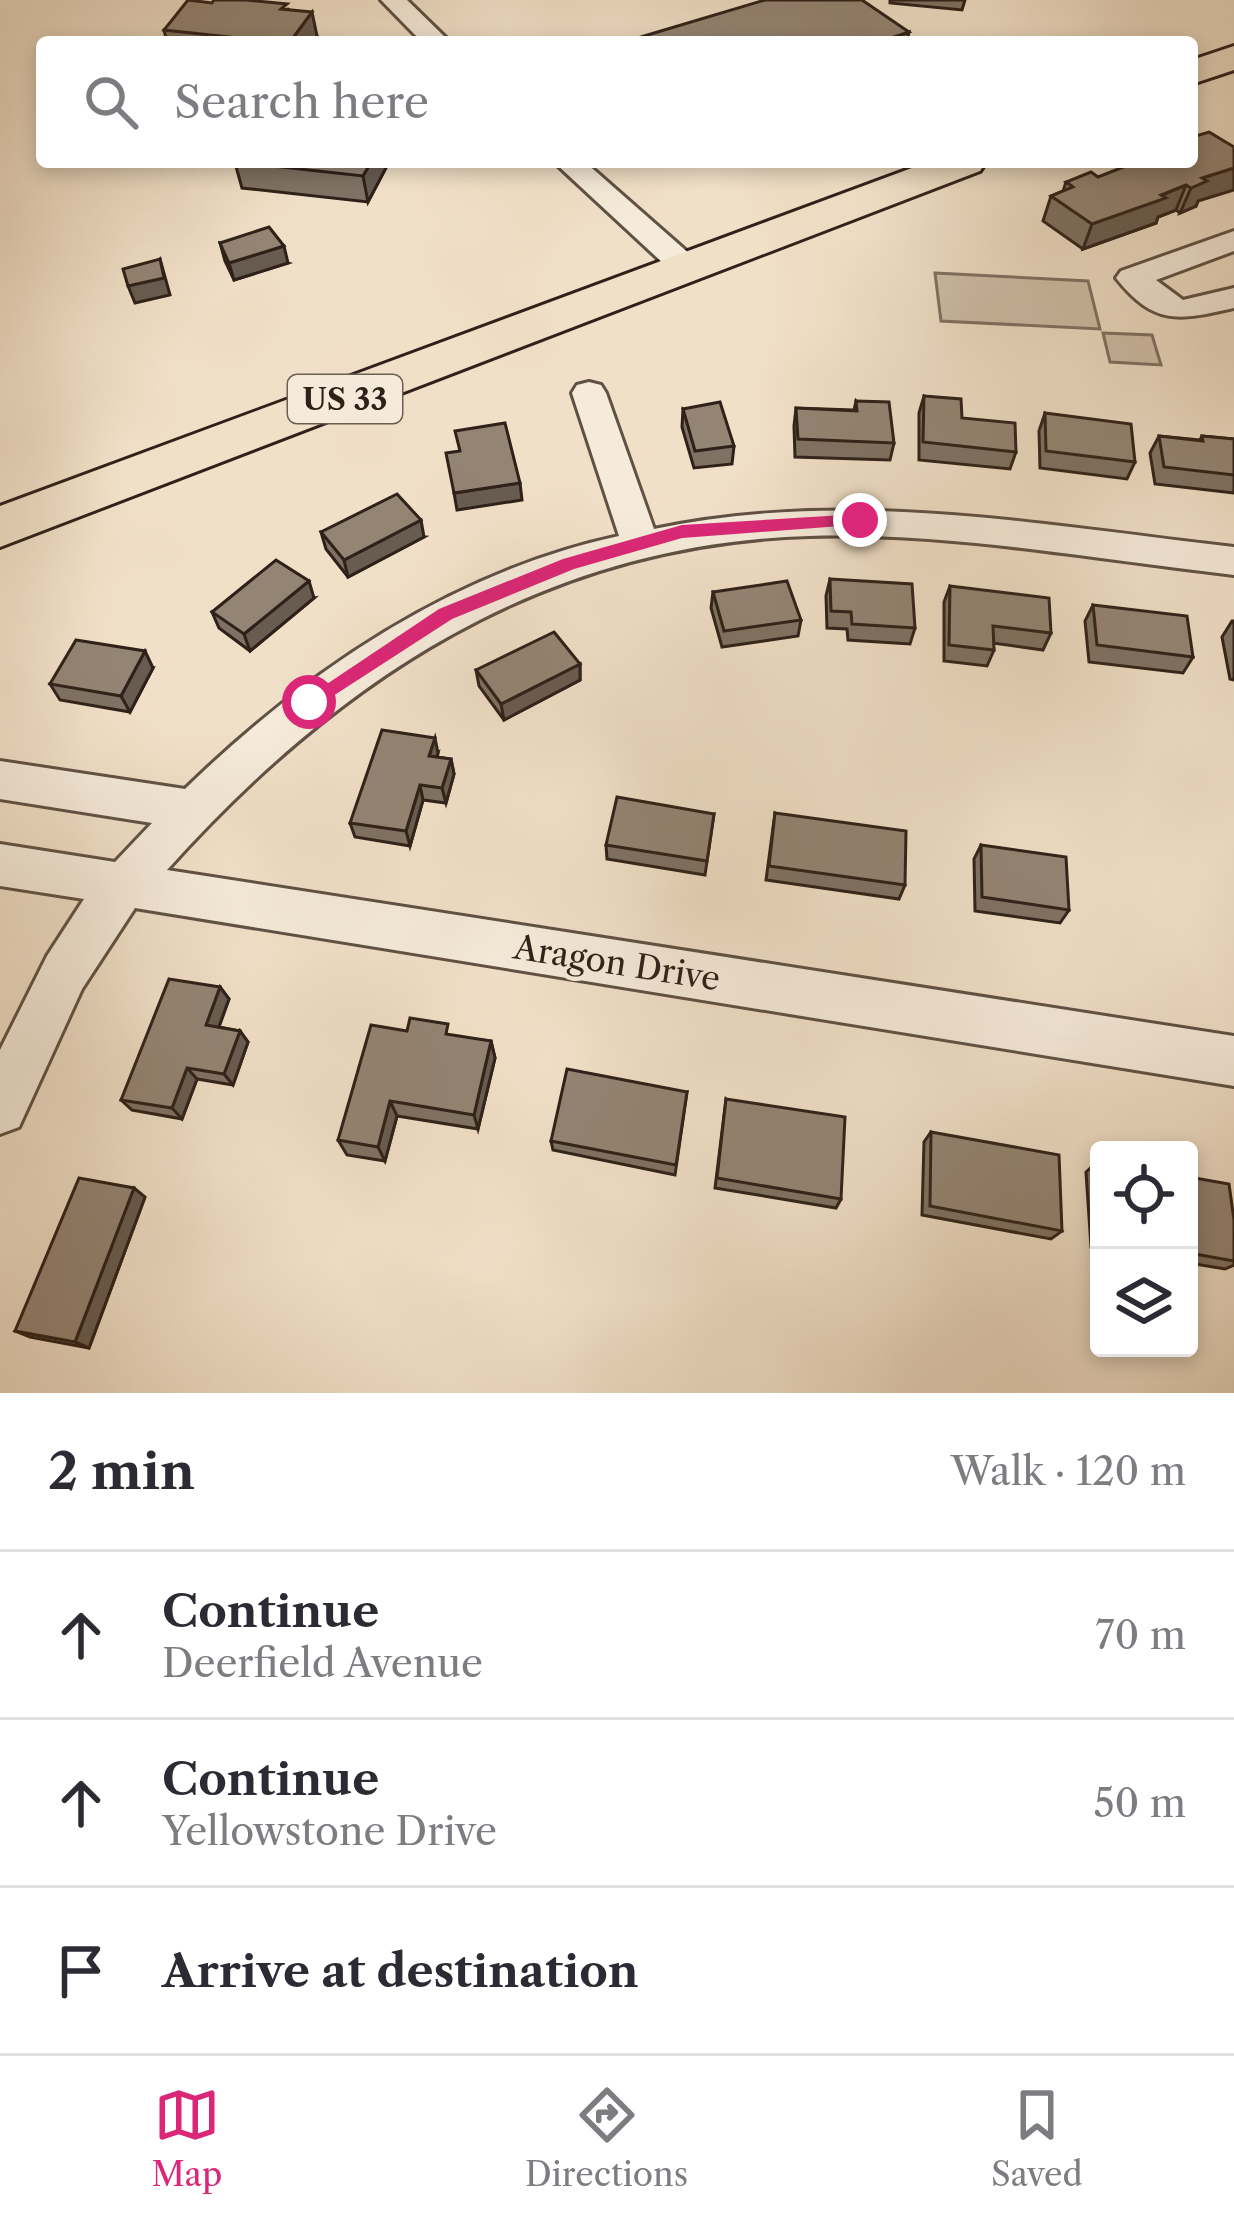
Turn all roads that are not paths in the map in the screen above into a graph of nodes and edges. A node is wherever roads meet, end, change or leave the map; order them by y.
1 (393, 0) edge
2 (431, 36) edge
3 (1234, 56) edge
4 (1198, 71) edge
5 (575, 168) edge
6 (951, 168) edge
7 (1234, 240) edge
8 (689, 270) junction
9 (1234, 298) edge
10 (589, 394) dead end
11 (0, 527) edge
12 (640, 542) junction
13 (1234, 561) edge
14 (0, 779) edge
15 (193, 810) junction
16 (0, 865) edge
17 (125, 885) junction
18 (1234, 1061) edge
19 (0, 1108) edge

1 - 2 street
3 - 4 highway
5 - 8 street
6 - 8 highway, US 33
7 - 9 street
8 - 11 highway, US 33
10 - 12 street
12 - 13 street
12 - 15 street
14 - 15 street
15 - 17 street
16 - 17 street, Aragon Drive
17 - 18 street, Aragon Drive
17 - 19 street

